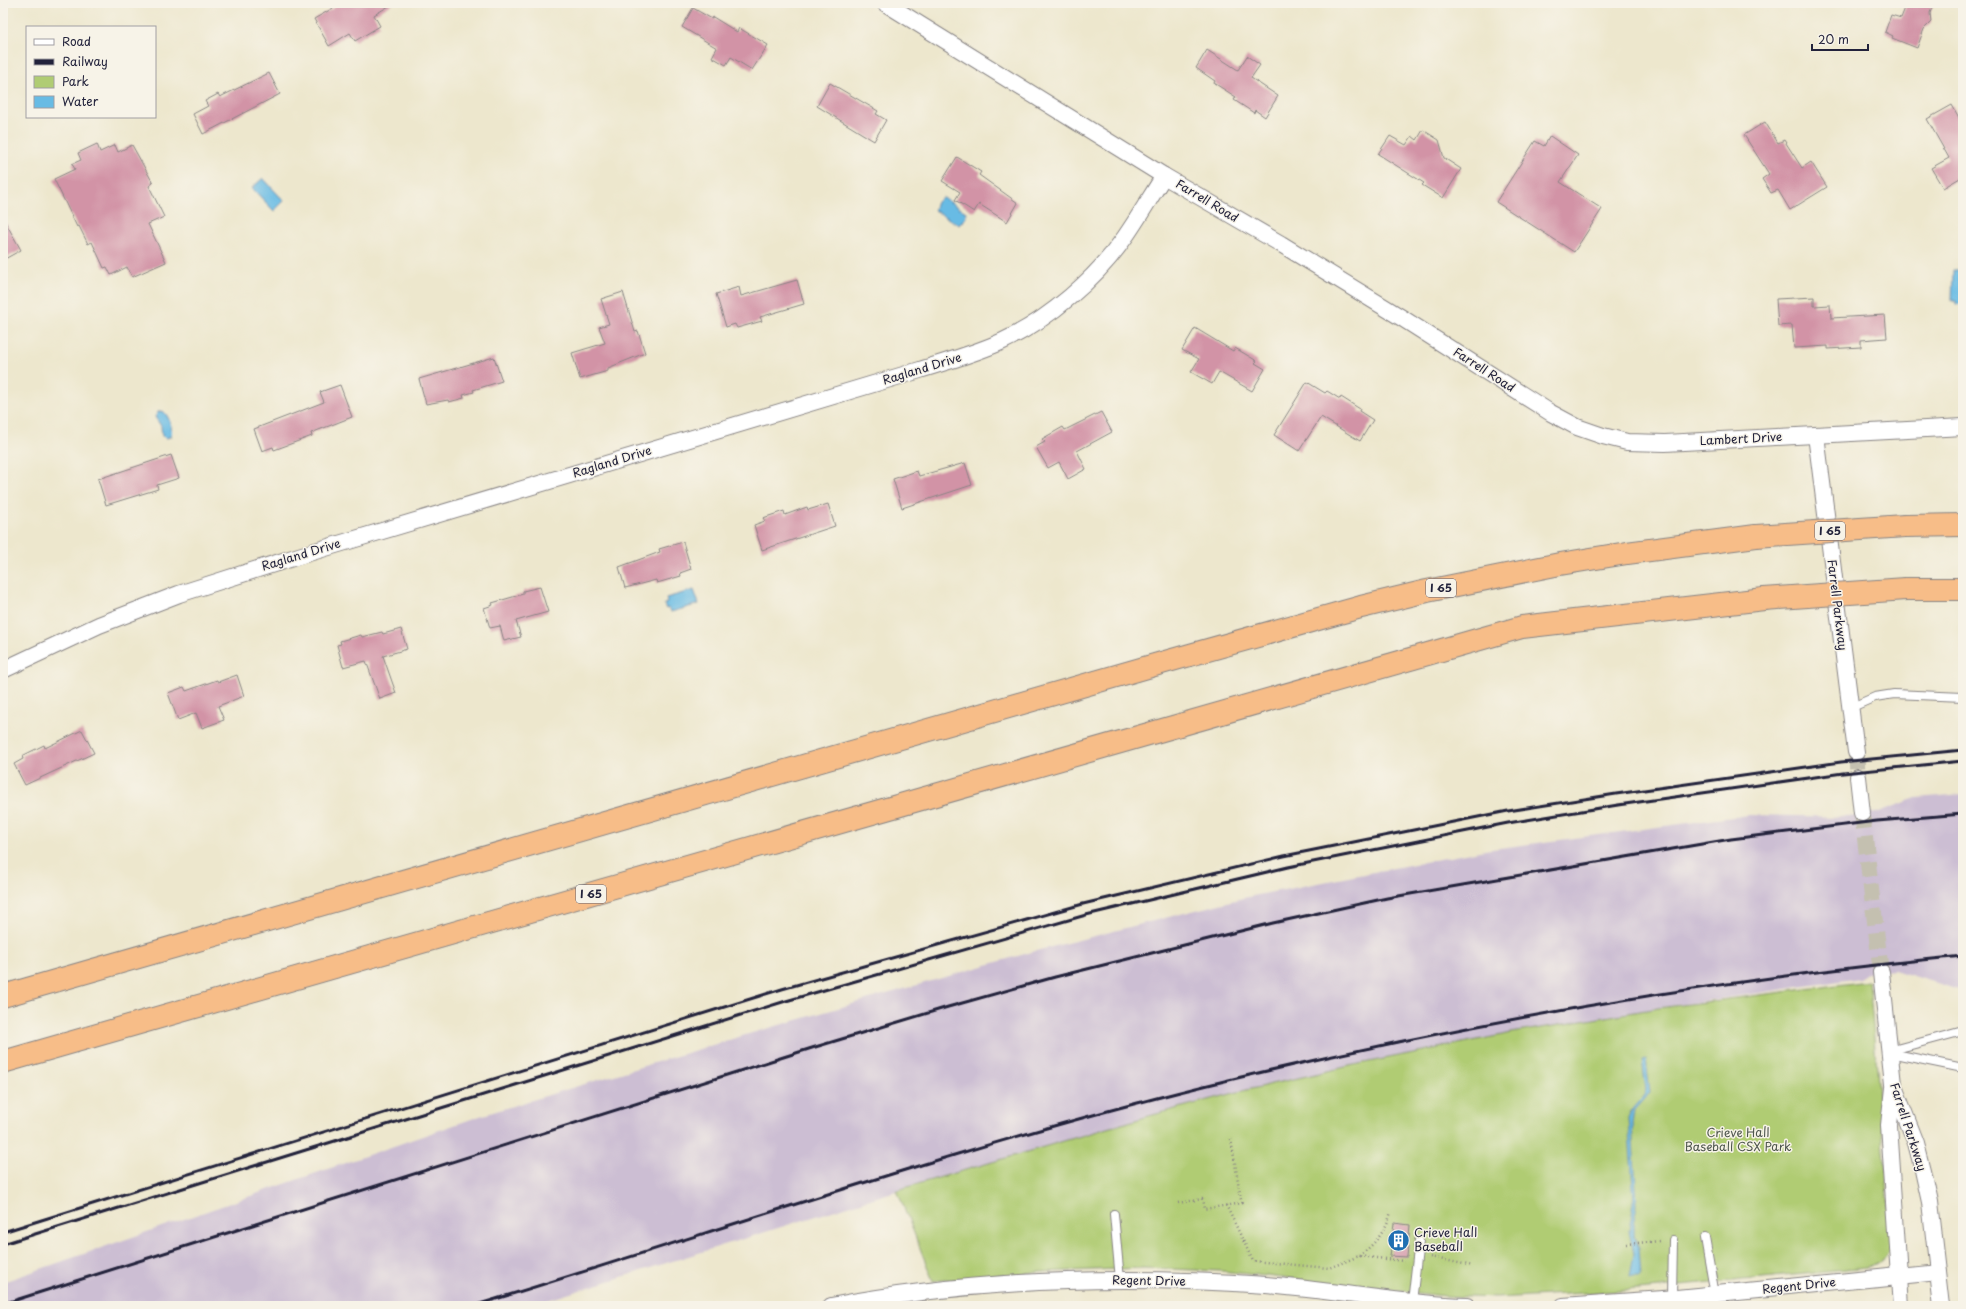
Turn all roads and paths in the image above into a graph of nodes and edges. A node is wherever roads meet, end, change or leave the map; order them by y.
1 (885, 3) edge
2 (1164, 176) junction
3 (1529, 399) joint
4 (1963, 427) edge
5 (1816, 435) junction
6 (1963, 526) edge
7 (1963, 589) edge
8 (3, 670) edge
9 (1963, 697) edge
10 (1850, 708) junction
11 (1856, 752) tunnel mouth
12 (1858, 777) tunnel mouth
13 (1862, 813) tunnel mouth
14 (1881, 972) tunnel mouth
15 (3, 996) edge
16 (1963, 1031) edge
17 (1889, 1052) junction
18 (3, 1062) edge
19 (1963, 1068) edge
20 (1893, 1084) junction
21 (1231, 1139) dead end
22 (1178, 1203) dead end
23 (1226, 1205) junction
24 (1391, 1212) dead end
25 (1114, 1214) dead end
26 (1705, 1238) dead end
27 (1663, 1240) dead end
28 (1673, 1240) dead end
29 (1419, 1241) dead end
30 (1626, 1244) dead end
31 (1359, 1256) junction
32 (1417, 1258) junction
33 (1473, 1266) dead end
34 (1938, 1272) junction
35 (1898, 1277) junction
36 (1120, 1280) junction
37 (1715, 1295) junction
38 (1672, 1299) junction
39 (1410, 1304) edge
40 (831, 1306) edge
41 (1467, 1306) edge
42 (1563, 1306) edge
43 (1901, 1306) edge
44 (1942, 1306) edge

1 - 2 street, Farrell Road
2 - 3 street, Farrell Road
2 - 8 street, Ragland Drive
3 - 5 street, Lambert Drive
4 - 5 street, Lambert Drive
5 - 10 street, Farrell Parkway
6 - 15 highway, I 65, bridge
7 - 18 highway, I 65, bridge
9 - 10 lane
10 - 11 street, Farrell Parkway
12 - 13 street
14 - 17 street, Farrell Parkway
16 - 17 lane
17 - 19 lane
17 - 20 street, Farrell Parkway
20 - 34 street, Farrell Parkway
20 - 35 street
21 - 23 path
22 - 23 path
23 - 31 path
24 - 31 path
25 - 36 lane
26 - 37 lane
27 - 30 path
28 - 38 lane
29 - 32 lane
31 - 32 path
32 - 33 path
32 - 39 lane
34 - 35 street, Regent Drive
34 - 44 street, Farrell Parkway
35 - 37 street, Regent Drive
35 - 43 street
36 - 39 street, Regent Drive
36 - 40 street, Regent Drive
37 - 38 street, Regent Drive
38 - 42 street, Regent Drive
39 - 41 street, Regent Drive

